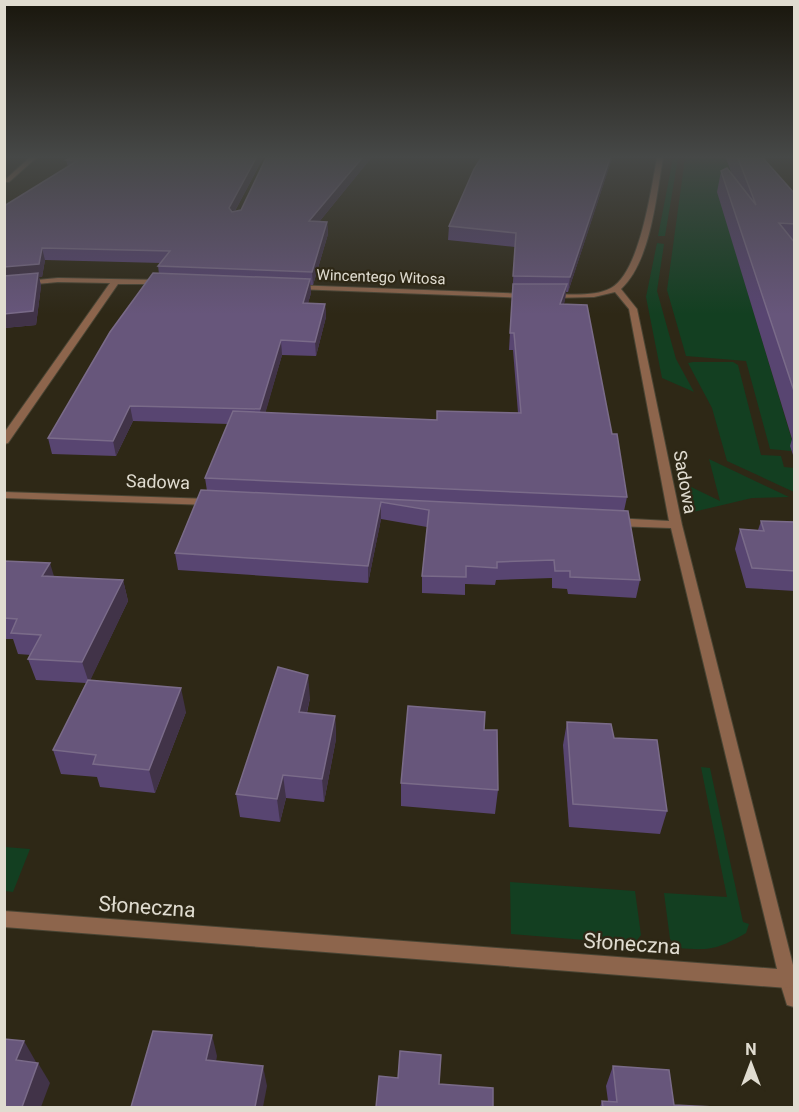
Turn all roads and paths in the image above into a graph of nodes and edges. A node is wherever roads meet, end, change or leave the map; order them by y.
1 (650, 210) edge
2 (116, 281) junction
3 (173, 283) edge
4 (4, 285) edge
5 (288, 286) edge
6 (617, 289) junction
7 (4, 441) edge
8 (4, 495) edge
9 (225, 503) edge
10 (607, 521) edge
11 (676, 525) junction
12 (4, 919) edge
13 (789, 979) junction
14 (795, 998) edge

1 - 6 street
2 - 3 street
2 - 4 street
2 - 7 street
5 - 6 street, Wincentego Witosa
6 - 11 street, Sadowa
8 - 9 street, Sadowa
10 - 11 street, Sadowa
11 - 13 street
12 - 13 street, Słoneczna
13 - 14 street

